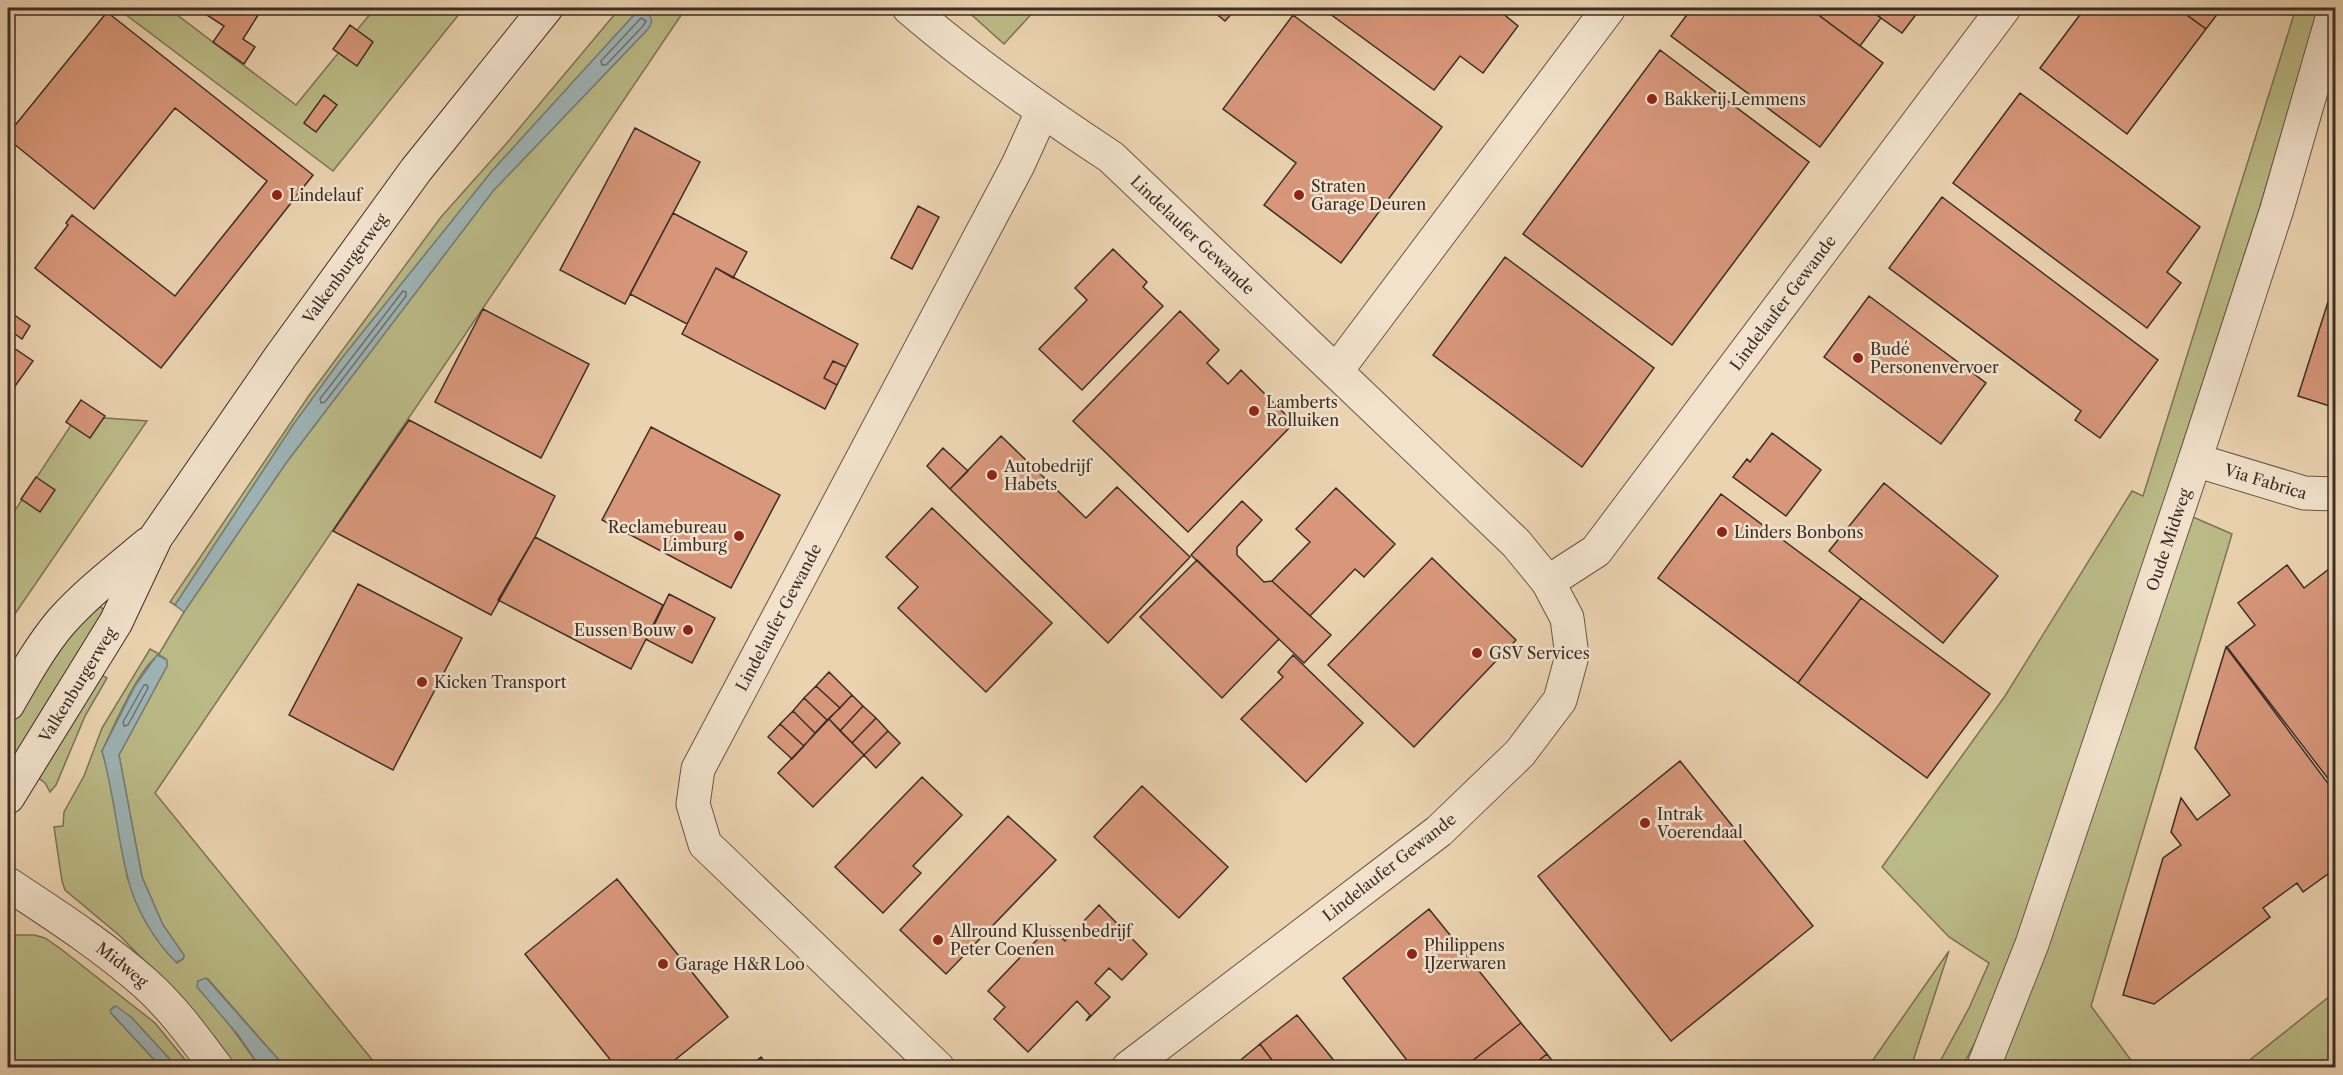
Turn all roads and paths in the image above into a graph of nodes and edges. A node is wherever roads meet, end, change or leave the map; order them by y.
1 (546, 8) edge
2 (909, 8) edge
3 (1609, 8) edge
4 (2004, 8) edge
5 (2335, 8) edge
6 (1041, 112) junction
7 (1337, 370) junction
8 (2195, 460) junction
9 (2336, 494) edge
10 (156, 537) junction
11 (1548, 582) junction
12 (8, 704) edge
13 (8, 797) edge
14 (8, 884) edge
15 (218, 1068) edge
16 (938, 1068) edge
17 (1128, 1068) edge
18 (1983, 1068) edge

1 - 10 street, Valkenburgerweg
2 - 6 street, Lindelaufer Gewande
3 - 7 street
4 - 11 street, Lindelaufer Gewande
5 - 8 street, Oude Midweg
6 - 7 street, Lindelaufer Gewande
6 - 16 street, Lindelaufer Gewande
7 - 11 street, Lindelaufer Gewande
8 - 9 street, Via Fabrica
8 - 18 street, Oude Midweg
10 - 12 street, Valkenburgerweg
10 - 13 street, Valkenburgerweg
11 - 17 street, Lindelaufer Gewande
14 - 15 street, Midweg

